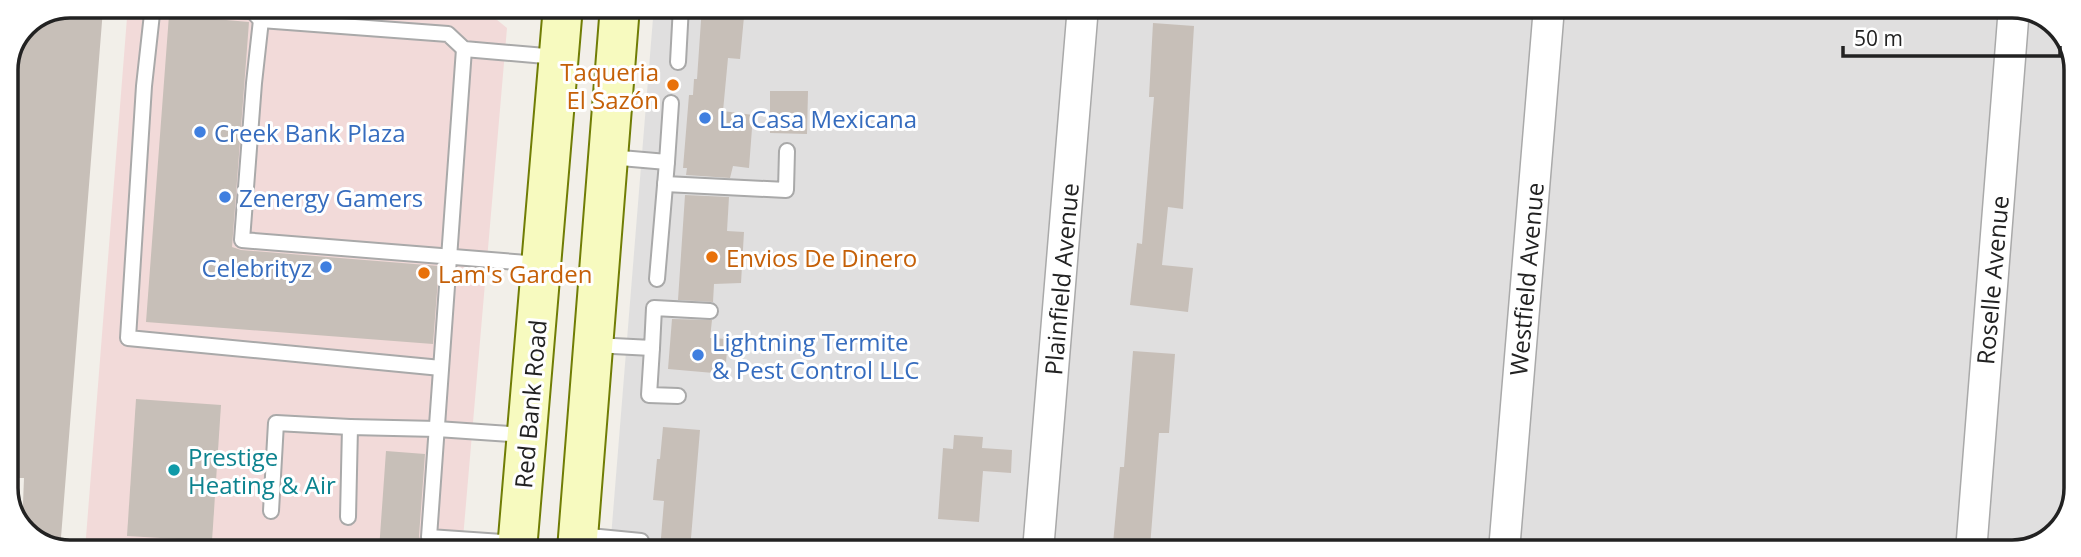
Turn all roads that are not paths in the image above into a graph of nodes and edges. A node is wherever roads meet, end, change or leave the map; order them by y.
1 (152, 18) edge
2 (562, 18) edge
3 (619, 18) edge
4 (680, 18) edge
5 (1082, 18) edge
6 (1548, 18) edge
7 (2013, 18) edge
8 (261, 20) joint
9 (464, 49) junction
10 (558, 57) junction
11 (678, 62) dead end
12 (671, 103) dead end
13 (787, 151) dead end
14 (608, 157) junction
15 (667, 162) junction
16 (665, 184) junction
17 (449, 257) junction
18 (542, 265) junction
19 (657, 279) dead end
20 (710, 311) dead end
21 (593, 345) junction
22 (652, 348) junction
23 (441, 368) junction
24 (678, 396) dead end
25 (350, 427) junction
26 (437, 429) junction
27 (528, 435) junction
28 (271, 511) dead end
29 (348, 517) dead end
30 (455, 540) edge
31 (518, 540) edge
32 (577, 540) edge
33 (1039, 540) edge
34 (1505, 540) edge
35 (1972, 540) edge

1 - 23 lane
2 - 10 main road, Red Bank Road
3 - 14 main road
4 - 11 lane
5 - 33 street, Plainfield Avenue
6 - 34 street, Westfield Avenue
7 - 35 street, Roselle Avenue
8 - 9 lane
8 - 17 lane
9 - 10 lane
9 - 17 lane
10 - 18 main road, Red Bank Road
12 - 15 lane
13 - 16 lane
14 - 15 lane
14 - 21 main road
15 - 16 lane
16 - 19 lane
17 - 18 lane
17 - 23 lane
18 - 27 main road, Red Bank Road
20 - 22 lane
21 - 22 lane
21 - 32 main road
22 - 24 lane
23 - 26 lane
25 - 26 lane
25 - 28 lane
25 - 29 lane
26 - 27 lane
26 - 30 lane
27 - 31 main road, Red Bank Road

